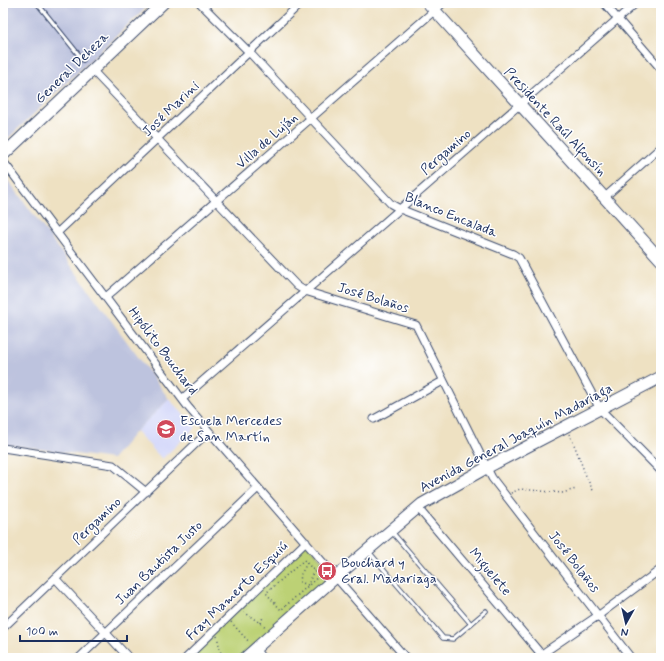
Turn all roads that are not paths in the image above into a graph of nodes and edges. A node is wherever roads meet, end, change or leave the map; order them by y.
1 (37, 3) edge
2 (163, 3) edge
3 (200, 3) edge
4 (301, 3) edge
5 (604, 3) edge
6 (636, 3) edge
7 (435, 5) edge
8 (618, 19) junction
9 (249, 52) junction
10 (83, 60) dead end
11 (661, 69) edge
12 (92, 70) junction
13 (519, 105) junction
14 (312, 119) junction
15 (158, 139) junction
16 (661, 147) edge
17 (3, 156) edge
18 (605, 197) junction
19 (217, 202) junction
20 (400, 209) junction
21 (58, 233) junction
22 (661, 260) edge
23 (305, 291) junction
24 (106, 297) junction
25 (661, 377) edge
26 (443, 381) junction
27 (182, 399) junction
28 (600, 409) junction
29 (374, 419) dead end
30 (208, 432) junction
31 (3, 448) edge
32 (486, 468) junction
33 (661, 471) edge
34 (258, 488) junction
35 (146, 492) junction
36 (418, 508) junction
37 (391, 530) junction
38 (306, 542) junction
39 (368, 551) junction
40 (661, 569) edge
41 (334, 576) junction
42 (55, 578) junction
43 (486, 611) dead end
44 (599, 615) junction
45 (471, 624) junction
46 (3, 628) edge
47 (106, 632) junction
48 (259, 654) edge
49 (538, 656) edge
50 (79, 658) edge
51 (129, 658) edge
52 (186, 658) edge
53 (245, 658) edge
54 (406, 658) edge
55 (632, 658) edge

1 - 10 lane
2 - 12 main road, General Deheza
3 - 9 street, Blanco Encalada
4 - 9 street, José Marini
5 - 8 street
6 - 8 street, Pergamino
7 - 13 main road, Presidente Raúl Alfonsín
7 - 14 street, Villa de Luján
8 - 11 street
8 - 13 street, Pergamino
9 - 14 street, Blanco Encalada
9 - 15 street, José Marini
12 - 15 street, José Bolaños
12 - 17 main road, General Deheza
13 - 18 main road, Presidente Raúl Alfonsín
13 - 20 street, Pergamino
14 - 19 street, Villa de Luján
14 - 20 street, Blanco Encalada
15 - 19 street, José Bolaños
15 - 21 street, José Marini
16 - 18 street
17 - 21 street, Hipólito Bouchard
18 - 22 main road, Presidente Raúl Alfonsín
19 - 23 street, José Bolaños
19 - 24 street, Villa de Luján
20 - 23 street, Pergamino
20 - 28 street, Blanco Encalada
21 - 24 street, Hipólito Bouchard
23 - 26 street, José Bolaños
23 - 27 street, Pergamino
24 - 27 street, Hipólito Bouchard
25 - 28 main road, Avenida General Joaquín Madariaga
26 - 29 street
26 - 32 street, José Bolaños
27 - 30 street, Hipólito Bouchard
28 - 32 main road, Avenida General Joaquín Madariaga
28 - 33 street, Blanco Encalada
30 - 34 street, Hipólito Bouchard
30 - 35 street, Pergamino
31 - 35 street
32 - 36 main road, Avenida General Joaquín Madariaga
32 - 44 street, José Bolaños
34 - 38 street, Hipólito Bouchard
34 - 47 street, Juan Bautista Justo
35 - 42 street, Pergamino
36 - 37 main road, Avenida General Joaquín Madariaga
36 - 49 street, Miguelete
37 - 39 main road, Avenida General Joaquín Madariaga
37 - 45 lane
38 - 41 street, Hipólito Bouchard
38 - 52 street, Fray Mamerto Esquiú
39 - 41 main road, Avenida General Joaquín Madariaga
39 - 45 lane
40 - 44 street
41 - 48 main road, Avenida General Joaquín Madariaga
41 - 54 street, Hipólito Bouchard
42 - 46 street, Pergamino
42 - 47 street
43 - 45 lane
44 - 49 street
44 - 55 street, José Bolaños
47 - 50 street, Juan Bautista Justo
47 - 51 street
48 - 53 main road, Avenida General Joaquín Madariaga

